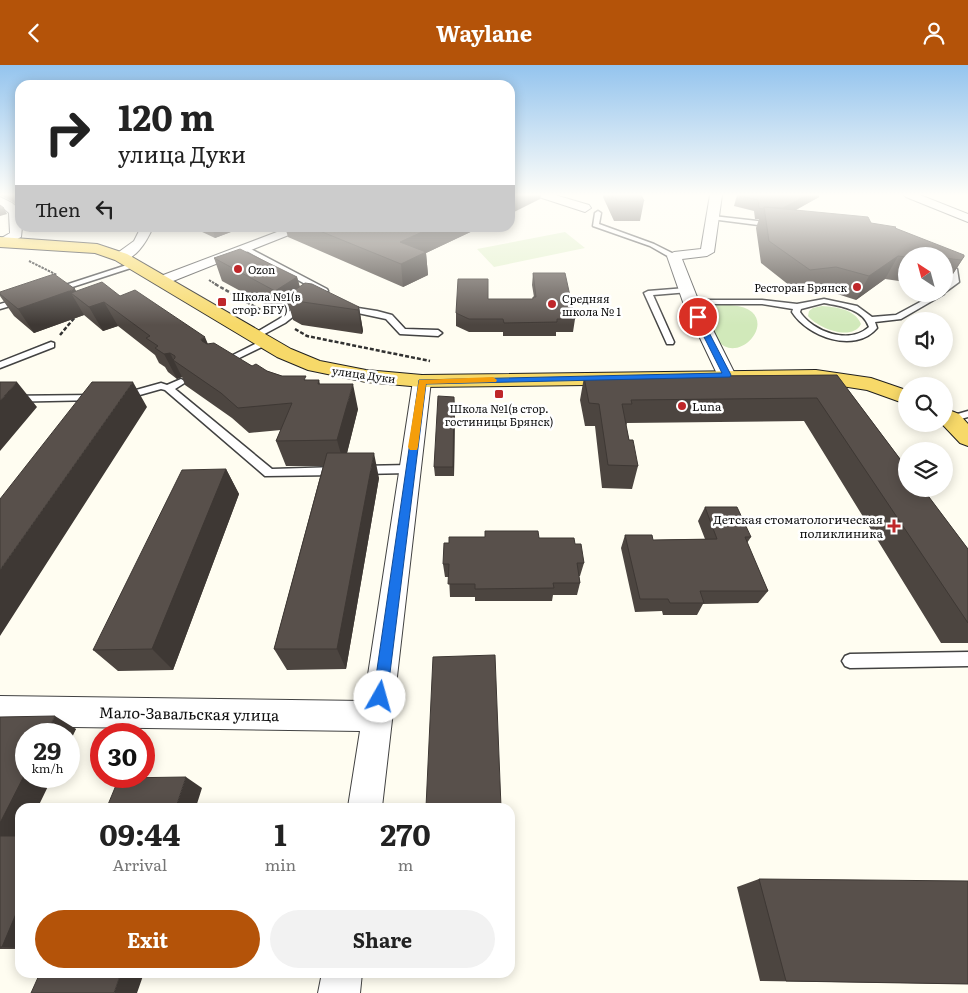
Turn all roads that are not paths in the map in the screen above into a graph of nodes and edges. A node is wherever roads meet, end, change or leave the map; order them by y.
1 (142, 238) edge
2 (274, 238) edge
3 (633, 238) edge
4 (709, 238) edge
5 (2, 242) edge
6 (247, 249) junction
7 (674, 256) junction
8 (128, 261) junction
9 (953, 270) edge
10 (163, 281) junction
11 (953, 284) edge
12 (47, 292) edge
13 (689, 296) junction
14 (30, 297) edge
15 (924, 303) edge
16 (329, 304) edge
17 (0, 307) edge
18 (798, 307) junction
19 (870, 320) junction
20 (438, 333) dead end
21 (259, 339) junction
22 (670, 342) dead end
23 (51, 345) road end
24 (219, 364) edge
25 (0, 365) edge
26 (428, 372) junction
27 (727, 375) junction
28 (181, 382) edge
29 (168, 388) junction
30 (898, 394) edge
31 (0, 399) edge
32 (954, 416) edge
33 (968, 438) edge
34 (410, 469) junction
35 (968, 659) edge
36 (850, 661) dead end
37 (0, 711) edge
38 (378, 716) junction
39 (366, 803) edge
40 (342, 978) edge
41 (340, 993) edge

1 - 8 street
2 - 6 street
3 - 7 lane
4 - 7 street
5 - 8 main road, улица Дуки
6 - 10 street
6 - 21 lane
7 - 13 street
8 - 10 main road, улица Дуки
8 - 12 lane
9 - 11 lane
10 - 21 main road, улица Дуки
13 - 18 lane
13 - 22 lane
13 - 27 street
14 - 17 lane
15 - 19 lane
16 - 20 lane
18 - 19 lane
18 - 19 lane
21 - 24 lane
21 - 26 main road, улица Дуки
23 - 25 lane
26 - 27 main road, улица Дуки
26 - 34 street
27 - 30 main road, улица Дуки
28 - 29 lane
29 - 31 lane
29 - 34 lane
32 - 33 main road
34 - 38 street
35 - 36 lane
37 - 38 street, Мало-Завальская улица
38 - 39 street
40 - 41 street

